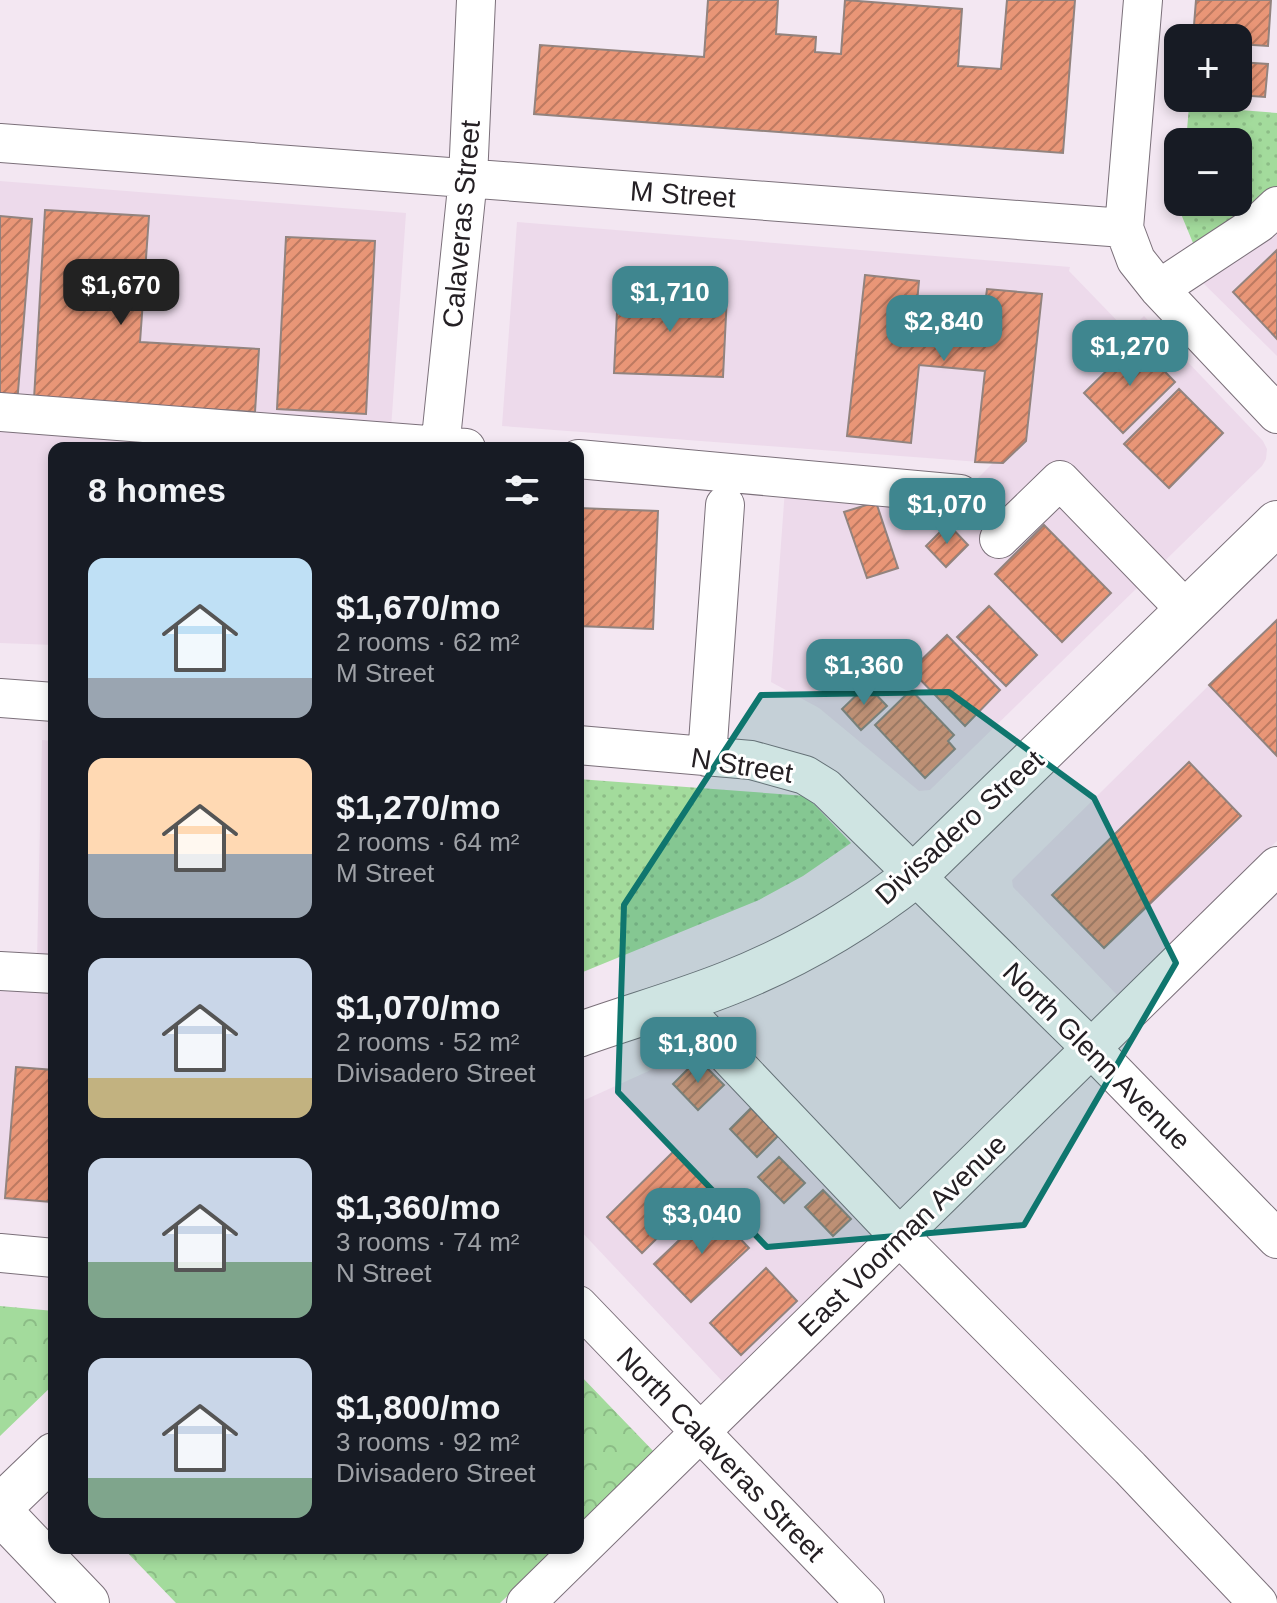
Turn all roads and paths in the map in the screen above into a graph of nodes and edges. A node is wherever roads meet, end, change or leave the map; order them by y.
1 (476, 0) edge
2 (1143, 0) edge
3 (0, 143) edge
4 (468, 178) junction
5 (1277, 206) edge
6 (1124, 228) junction
7 (1159, 289) junction
8 (0, 412) edge
9 (1277, 414) edge
10 (385, 442) edge
11 (449, 442) edge
12 (584, 460) edge
13 (960, 494) dead end
14 (725, 505) dead end
15 (1277, 523) edge
16 (999, 539) dead end
17 (1187, 611) junction
18 (0, 698) edge
19 (48, 702) edge
20 (584, 746) edge
21 (707, 757) junction
22 (1277, 866) edge
23 (914, 876) junction
24 (0, 971) edge
25 (48, 974) edge
26 (677, 1002) junction
27 (584, 1033) edge
28 (1091, 1048) junction
29 (900, 1237) junction
30 (1277, 1239) edge
31 (0, 1253) edge
32 (48, 1257) edge
33 (584, 1311) edge
34 (700, 1432) junction
35 (48, 1461) edge
36 (0, 1510) edge
37 (584, 1546) edge
38 (576, 1554) edge
39 (87, 1603) edge
40 (526, 1603) edge
41 (865, 1603) edge
42 (1258, 1603) edge

1 - 4 street, Calaveras Street
2 - 6 street
3 - 4 street, M Street
4 - 6 street, M Street
4 - 11 street, Calaveras Street
5 - 7 street
6 - 7 street
7 - 9 street
8 - 10 street
12 - 13 street
14 - 21 street
15 - 17 main road, Divisadero Street
16 - 17 street
17 - 23 main road, Divisadero Street
18 - 19 street
20 - 21 street, N Street
21 - 23 street, N Street
22 - 28 street, East Voorman Avenue
23 - 26 main road, Divisadero Street
23 - 28 street, North Glenn Avenue
24 - 25 street
26 - 27 main road, Divisadero Street
26 - 29 street
28 - 29 street, East Voorman Avenue
28 - 30 street, North Glenn Avenue
29 - 34 street, East Voorman Avenue
29 - 42 street
31 - 32 street
33 - 34 street, North Calaveras Street
34 - 37 street, East Voorman Avenue
34 - 41 street, North Calaveras Street
35 - 36 main road
36 - 39 main road
38 - 40 street, East Voorman Avenue

